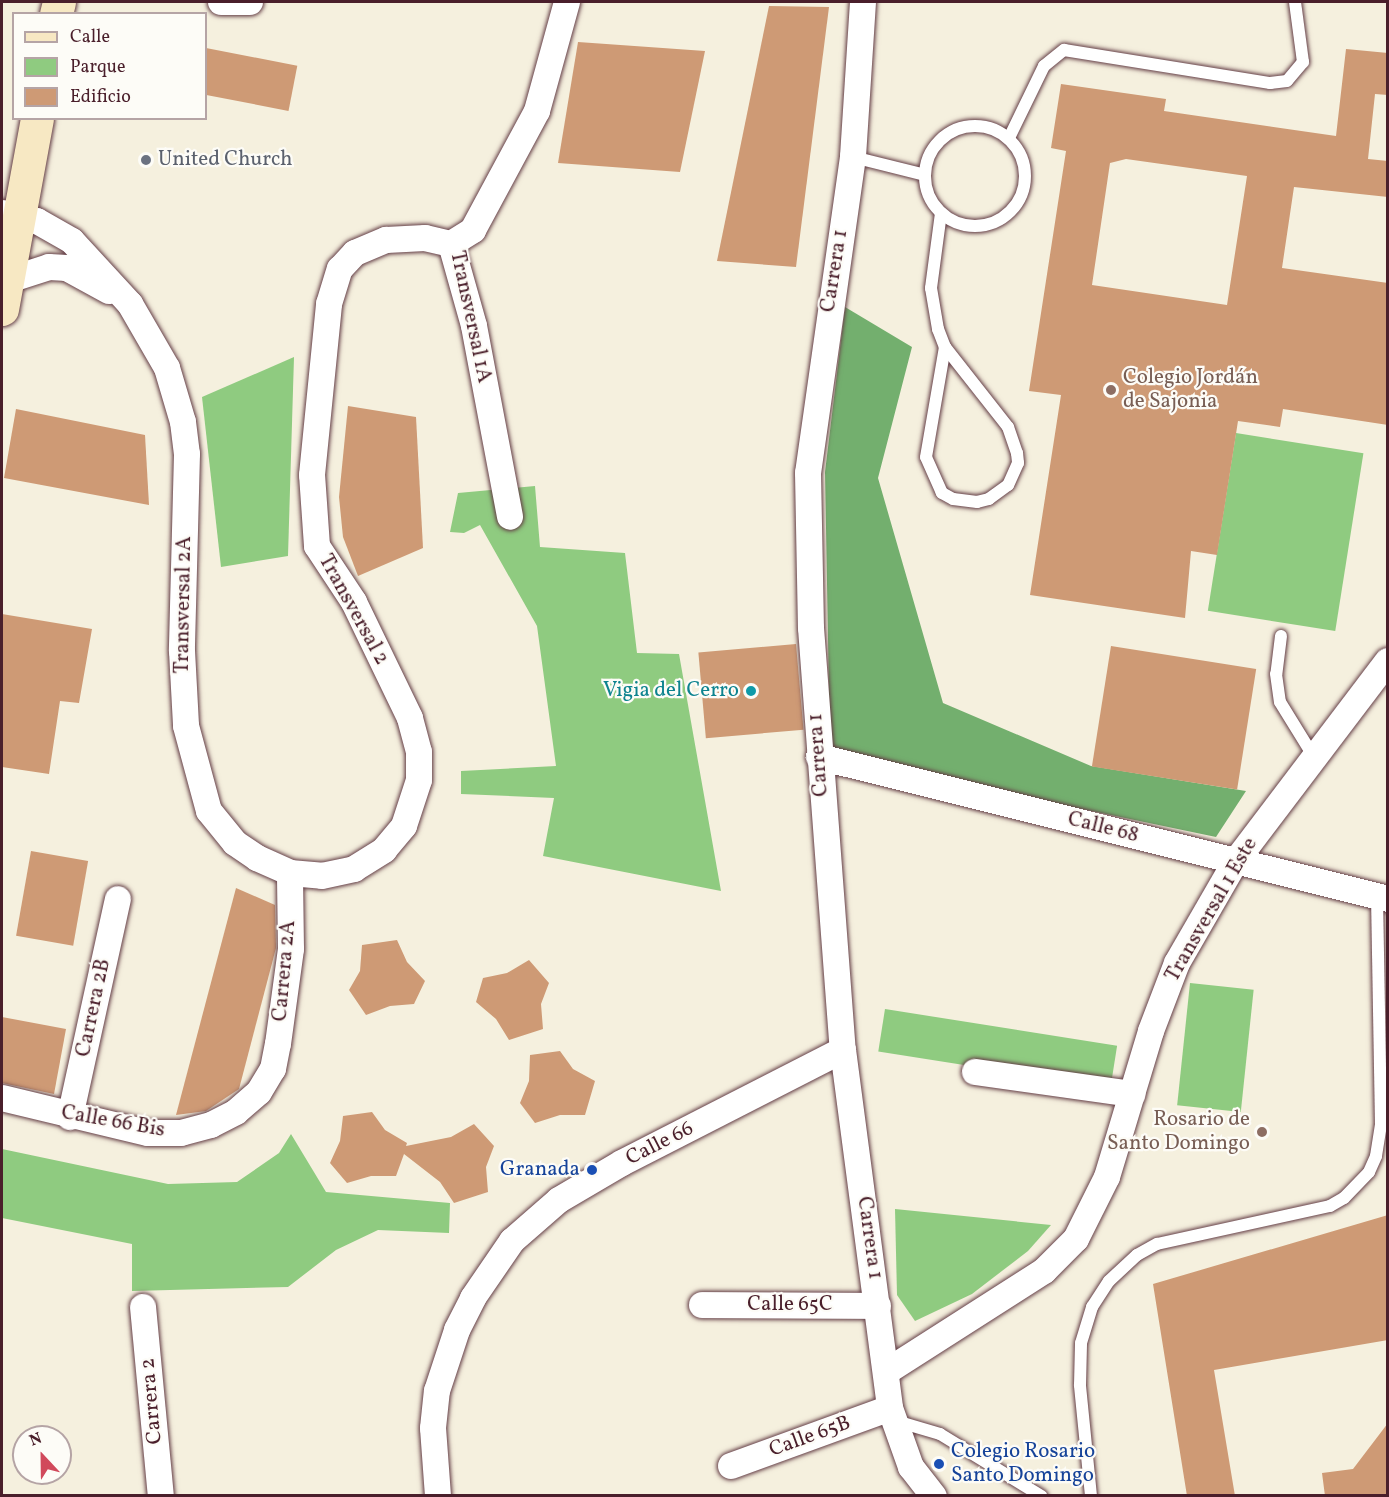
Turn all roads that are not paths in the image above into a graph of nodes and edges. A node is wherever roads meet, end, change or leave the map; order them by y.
1 (221, 2) edge
2 (250, 2) edge
3 (567, 2) edge
4 (863, 2) edge
5 (1295, 2) edge
6 (36, 120) edge
7 (1009, 138) junction
8 (853, 157) junction
9 (925, 175) junction
10 (941, 213) junction
11 (10, 215) edge
12 (451, 244) junction
13 (4, 295) edge
14 (130, 304) junction
15 (945, 347) junction
16 (510, 517) dead end
17 (1281, 636) dead end
18 (1388, 661) edge
19 (819, 757) junction
20 (1314, 758) junction
21 (1236, 861) junction
22 (290, 873) junction
23 (1382, 898) edge
24 (118, 899) dead end
25 (843, 1050) junction
26 (273, 1069) joint
27 (975, 1072) dead end
28 (1132, 1094) junction
29 (2, 1098) edge
30 (70, 1117) junction
31 (702, 1305) dead end
32 (878, 1306) junction
33 (143, 1307) dead end
34 (886, 1372) junction
35 (891, 1414) junction
36 (731, 1466) dead end
37 (161, 1496) edge
38 (438, 1496) edge
39 (934, 1496) edge
40 (1041, 1496) edge
41 (1091, 1496) edge

1 - 2 street
3 - 12 street, Transversal 1A
4 - 8 street, Carrera 1
5 - 7 lane
6 - 11 street
7 - 9 lane
7 - 10 lane
8 - 9 lane
8 - 19 street, Carrera 1
9 - 10 lane
10 - 15 lane
11 - 13 street
11 - 14 street, Transversal 2A
12 - 16 street, Transversal 1A
12 - 22 street, Transversal 2
13 - 14 street
14 - 22 street, Transversal 2A
15 - 15 lane
17 - 20 lane
18 - 20 street, Transversal 1 Este
19 - 21 street, Calle 68
19 - 25 street, Carrera 1
20 - 21 street, Transversal 1 Este
21 - 23 street, Calle 68
21 - 28 street, Transversal 1 Este
22 - 26 street, Carrera 2A
23 - 41 lane
24 - 30 street, Carrera 2B
25 - 32 street, Carrera 1
25 - 38 street, Calle 66
26 - 30 street, Calle 66 Bis
27 - 28 street
28 - 34 street, Transversal 1 Este
29 - 30 street, Calle 66 Bis
31 - 32 street, Calle 65C
32 - 34 street, Carrera 1
33 - 37 street, Carrera 2
34 - 35 street, Carrera 1
35 - 36 street, Calle 65B
35 - 39 street, Carrera 1
35 - 40 lane

